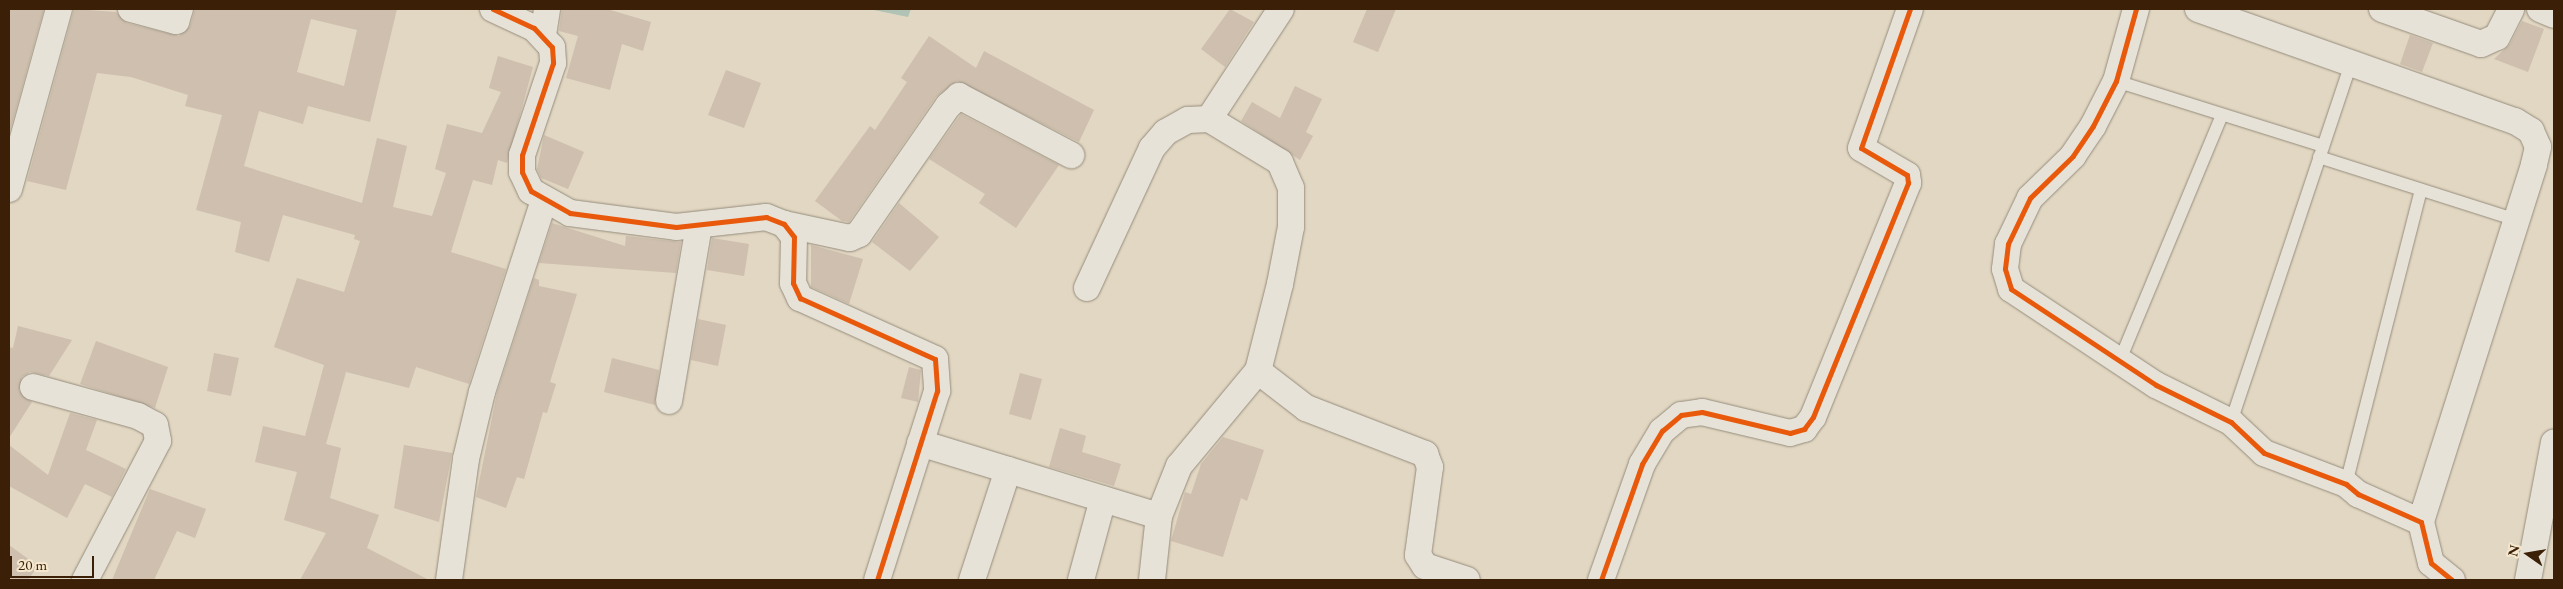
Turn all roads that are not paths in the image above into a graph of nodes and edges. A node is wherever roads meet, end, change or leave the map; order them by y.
1 (60, 9) edge
2 (131, 9) edge
3 (180, 9) edge
4 (493, 9) edge
5 (547, 9) edge
6 (1281, 9) edge
7 (1910, 9) edge
8 (2136, 9) edge
9 (2198, 9) edge
10 (2382, 9) edge
11 (2511, 9) edge
12 (2540, 9) edge
13 (2554, 15) edge
14 (543, 35) junction
15 (2351, 63) junction
16 (2116, 81) junction
17 (2222, 114) junction
18 (1209, 119) junction
19 (2321, 152) junction
20 (1071, 155) dead end
21 (9, 189) edge
22 (2421, 190) junction
23 (544, 200) junction
24 (2517, 220) junction
25 (784, 224) junction
26 (698, 226) junction
27 (1087, 288) dead end
28 (2120, 360) junction
29 (1258, 371) junction
30 (33, 387) dead end
31 (669, 401) dead end
32 (2231, 422) junction
33 (2554, 442) edge
34 (920, 443) junction
35 (1008, 470) junction
36 (2346, 484) junction
37 (1104, 499) junction
38 (1159, 516) junction
39 (2420, 522) junction
40 (85, 580) edge
41 (450, 580) edge
42 (877, 580) edge
43 (972, 580) edge
44 (1081, 580) edge
45 (1152, 580) edge
46 (1467, 580) edge
47 (1602, 580) edge
48 (2452, 580) edge
49 (2528, 580) edge

1 - 21 street
2 - 3 street
4 - 14 street
5 - 14 street
6 - 18 street
7 - 47 street
8 - 16 street
9 - 15 street
10 - 11 street
12 - 13 street
14 - 23 street
15 - 19 lane
15 - 24 street
16 - 17 lane
16 - 28 street
17 - 19 lane
17 - 28 lane
18 - 27 street
18 - 29 street
19 - 22 lane
19 - 32 lane
20 - 25 street
22 - 24 lane
22 - 36 lane
23 - 26 street
23 - 41 street
24 - 39 street
25 - 26 street
25 - 34 street
26 - 31 street
28 - 32 street
29 - 38 street
29 - 46 street
30 - 40 street
32 - 36 street
33 - 49 street
34 - 35 street
34 - 42 street
35 - 37 street
35 - 43 street
36 - 39 street
37 - 38 street
37 - 44 street
38 - 45 street
39 - 48 street

